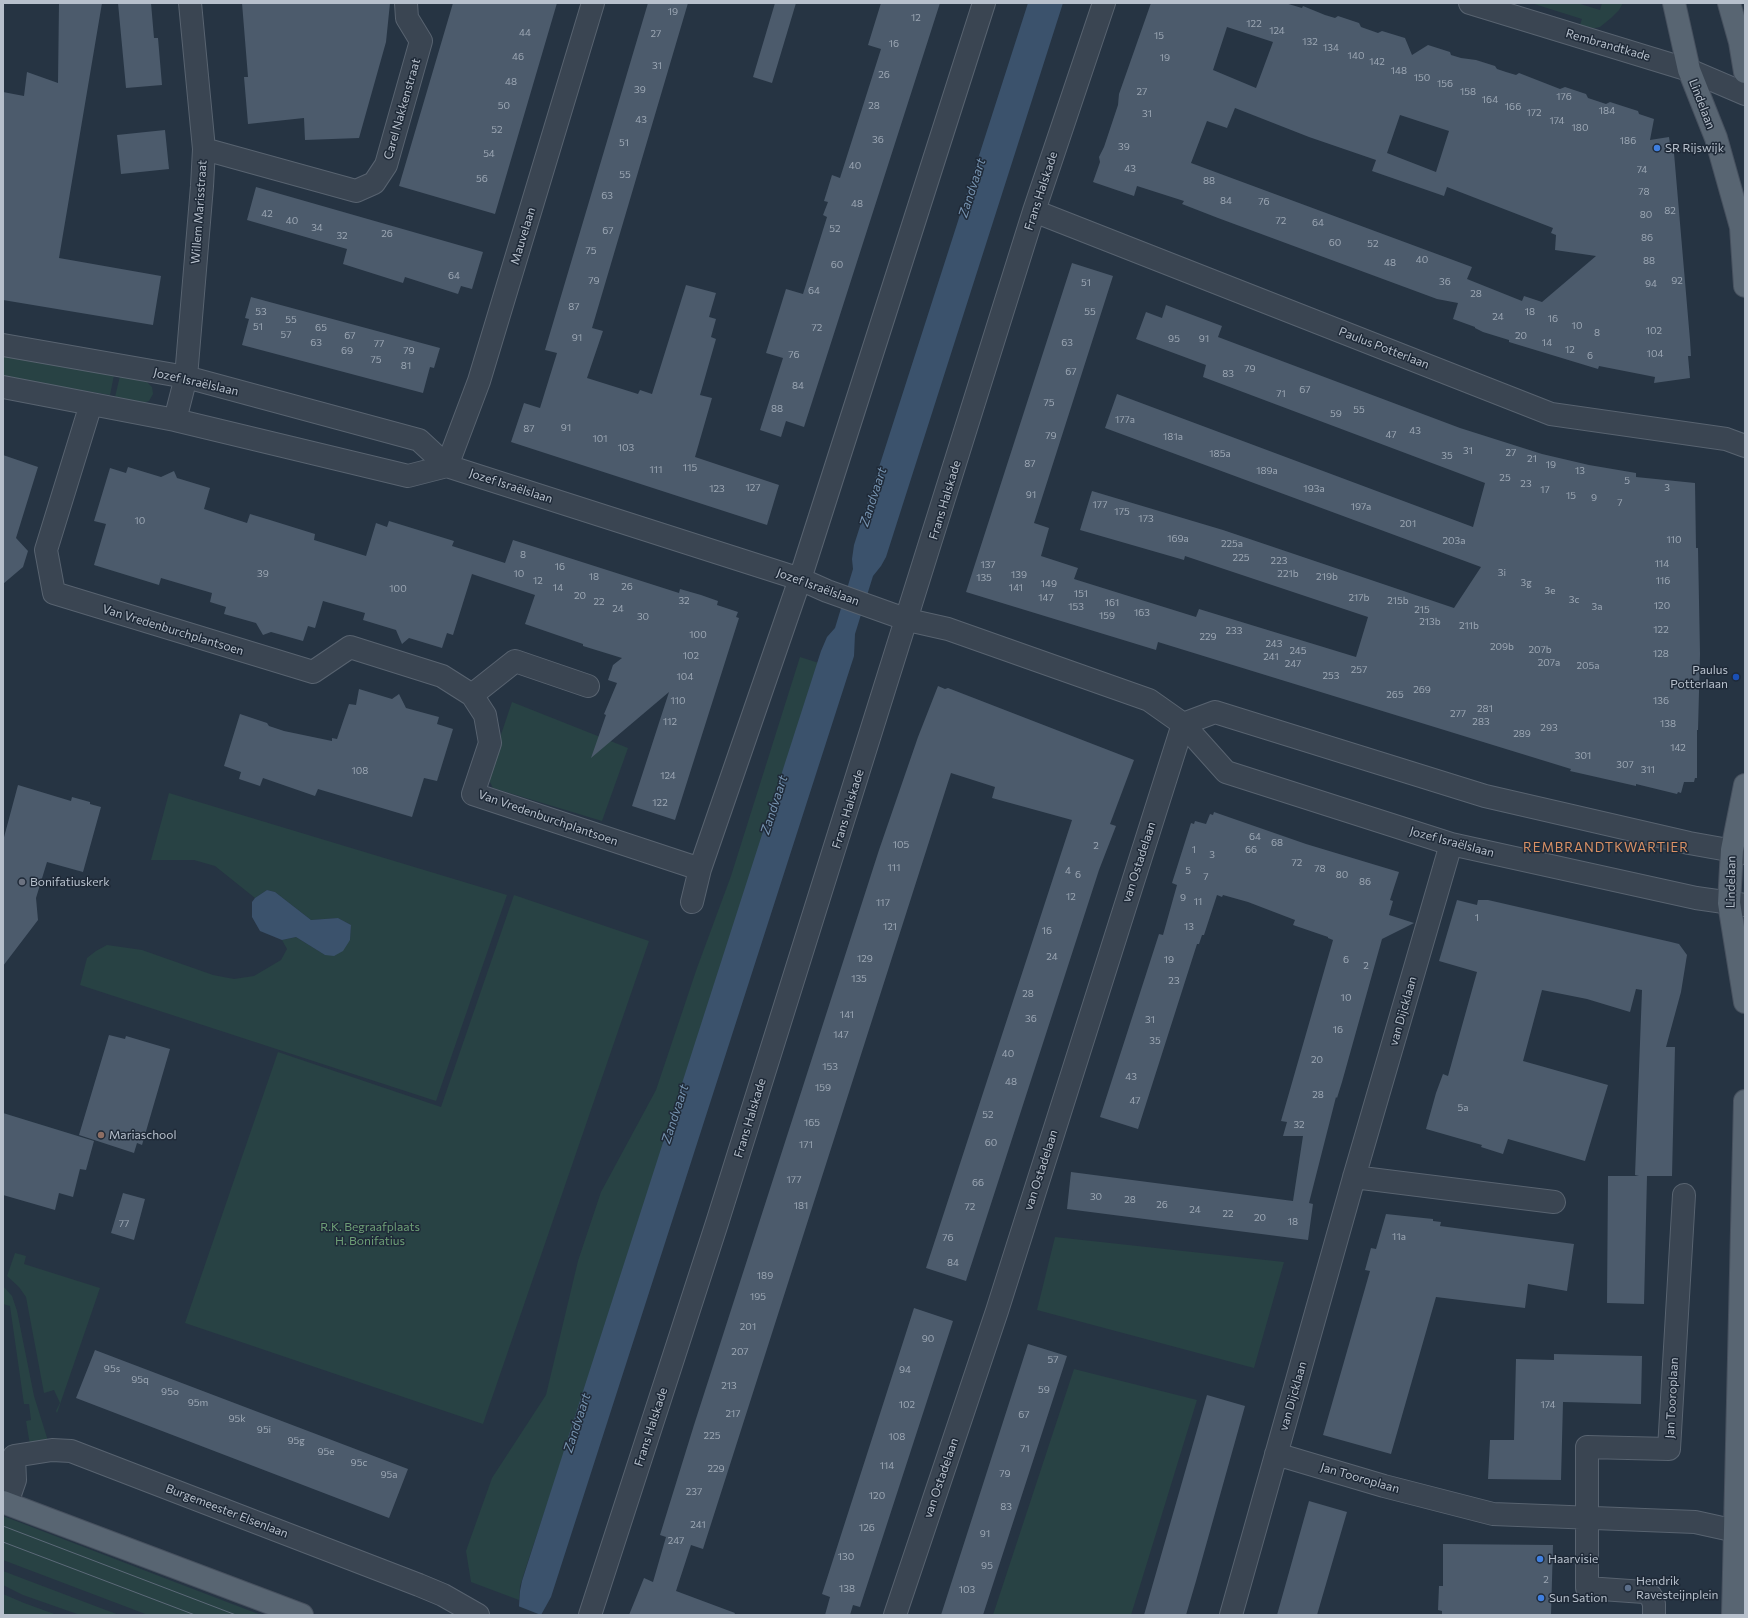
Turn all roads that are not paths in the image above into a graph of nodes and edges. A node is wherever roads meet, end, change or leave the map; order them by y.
1 (190, 3) edge
2 (406, 3) edge
3 (593, 3) edge
4 (984, 3) edge
5 (1104, 3) edge
6 (1470, 3) edge
7 (1674, 3) edge
8 (1729, 3) edge
9 (1689, 70) junction
10 (1745, 72) edge
11 (1745, 94) edge
12 (204, 149) junction
13 (1745, 193) edge
14 (1034, 212) junction
15 (1741, 227) junction
16 (1745, 286) edge
17 (3, 345) edge
18 (186, 377) junction
19 (3, 387) edge
20 (91, 404) junction
21 (175, 420) junction
22 (1735, 442) edge
23 (447, 466) junction
24 (800, 579) junction
25 (901, 617) junction
26 (588, 686) dead end
27 (472, 695) junction
28 (1183, 724) junction
29 (1745, 785) edge
30 (1451, 844) junction
31 (1738, 851) edge
32 (700, 869) junction
33 (692, 902) dead end
34 (1737, 904) edge
35 (1745, 1002) edge
36 (1745, 1101) edge
37 (1354, 1177) junction
38 (1684, 1195) dead end
39 (1554, 1202) dead end
40 (1276, 1454) junction
41 (4, 1502) edge
42 (1586, 1518) junction
43 (1740, 1532) edge
44 (302, 1615) edge
45 (478, 1615) edge
46 (590, 1615) edge
47 (895, 1615) edge
48 (1231, 1615) edge
49 (1654, 1615) edge
50 (1733, 1615) edge

1 - 12 street, Willem Marisstraat
2 - 12 street, Carel Nakkenstraat
3 - 23 street, Mauvelaan
4 - 24 street
5 - 14 street, Frans Halskade
6 - 9 street, Rembrandtkade
7 - 9 main road, Lindelaan
8 - 10 main road
9 - 11 street, Rembrandtkade
9 - 15 main road, Lindelaan
12 - 18 street, Willem Marisstraat
13 - 15 main road, Lindelaan
14 - 22 street, Paulus Potterlaan
14 - 25 street, Frans Halskade
15 - 16 main road, Lindelaan
17 - 18 street, Jozef Israëlslaan
18 - 21 street, Willem Marisstraat
18 - 23 street, Jozef Israëlslaan
19 - 20 street
20 - 21 street
20 - 27 street, Van Vredenburchplantsoen
21 - 23 street
23 - 24 street, Jozef Israëlslaan
24 - 25 street, Jozef Israëlslaan
24 - 32 street
25 - 28 street, Jozef Israëlslaan
25 - 46 street, Frans Halskade
26 - 27 street
27 - 32 street, Van Vredenburchplantsoen
28 - 30 street, Jozef Israëlslaan
28 - 31 street
28 - 47 street, van Ostadelaan
29 - 31 main road, Lindelaan
30 - 34 street, Jozef Israëlslaan
30 - 37 street, van Dijcklaan
31 - 34 main road, Lindelaan
32 - 33 street
34 - 35 main road, Lindelaan
36 - 43 main road
37 - 39 street
37 - 40 street, van Dijcklaan
38 - 42 street, Jan Tooroplaan
40 - 42 street, Jan Tooroplaan
40 - 48 street, van Dijcklaan
41 - 44 main road, Burgemeester Elsenlaan
41 - 45 street, Burgemeester Elsenlaan
42 - 43 street, Jan Tooroplaan
42 - 49 street
43 - 50 main road

